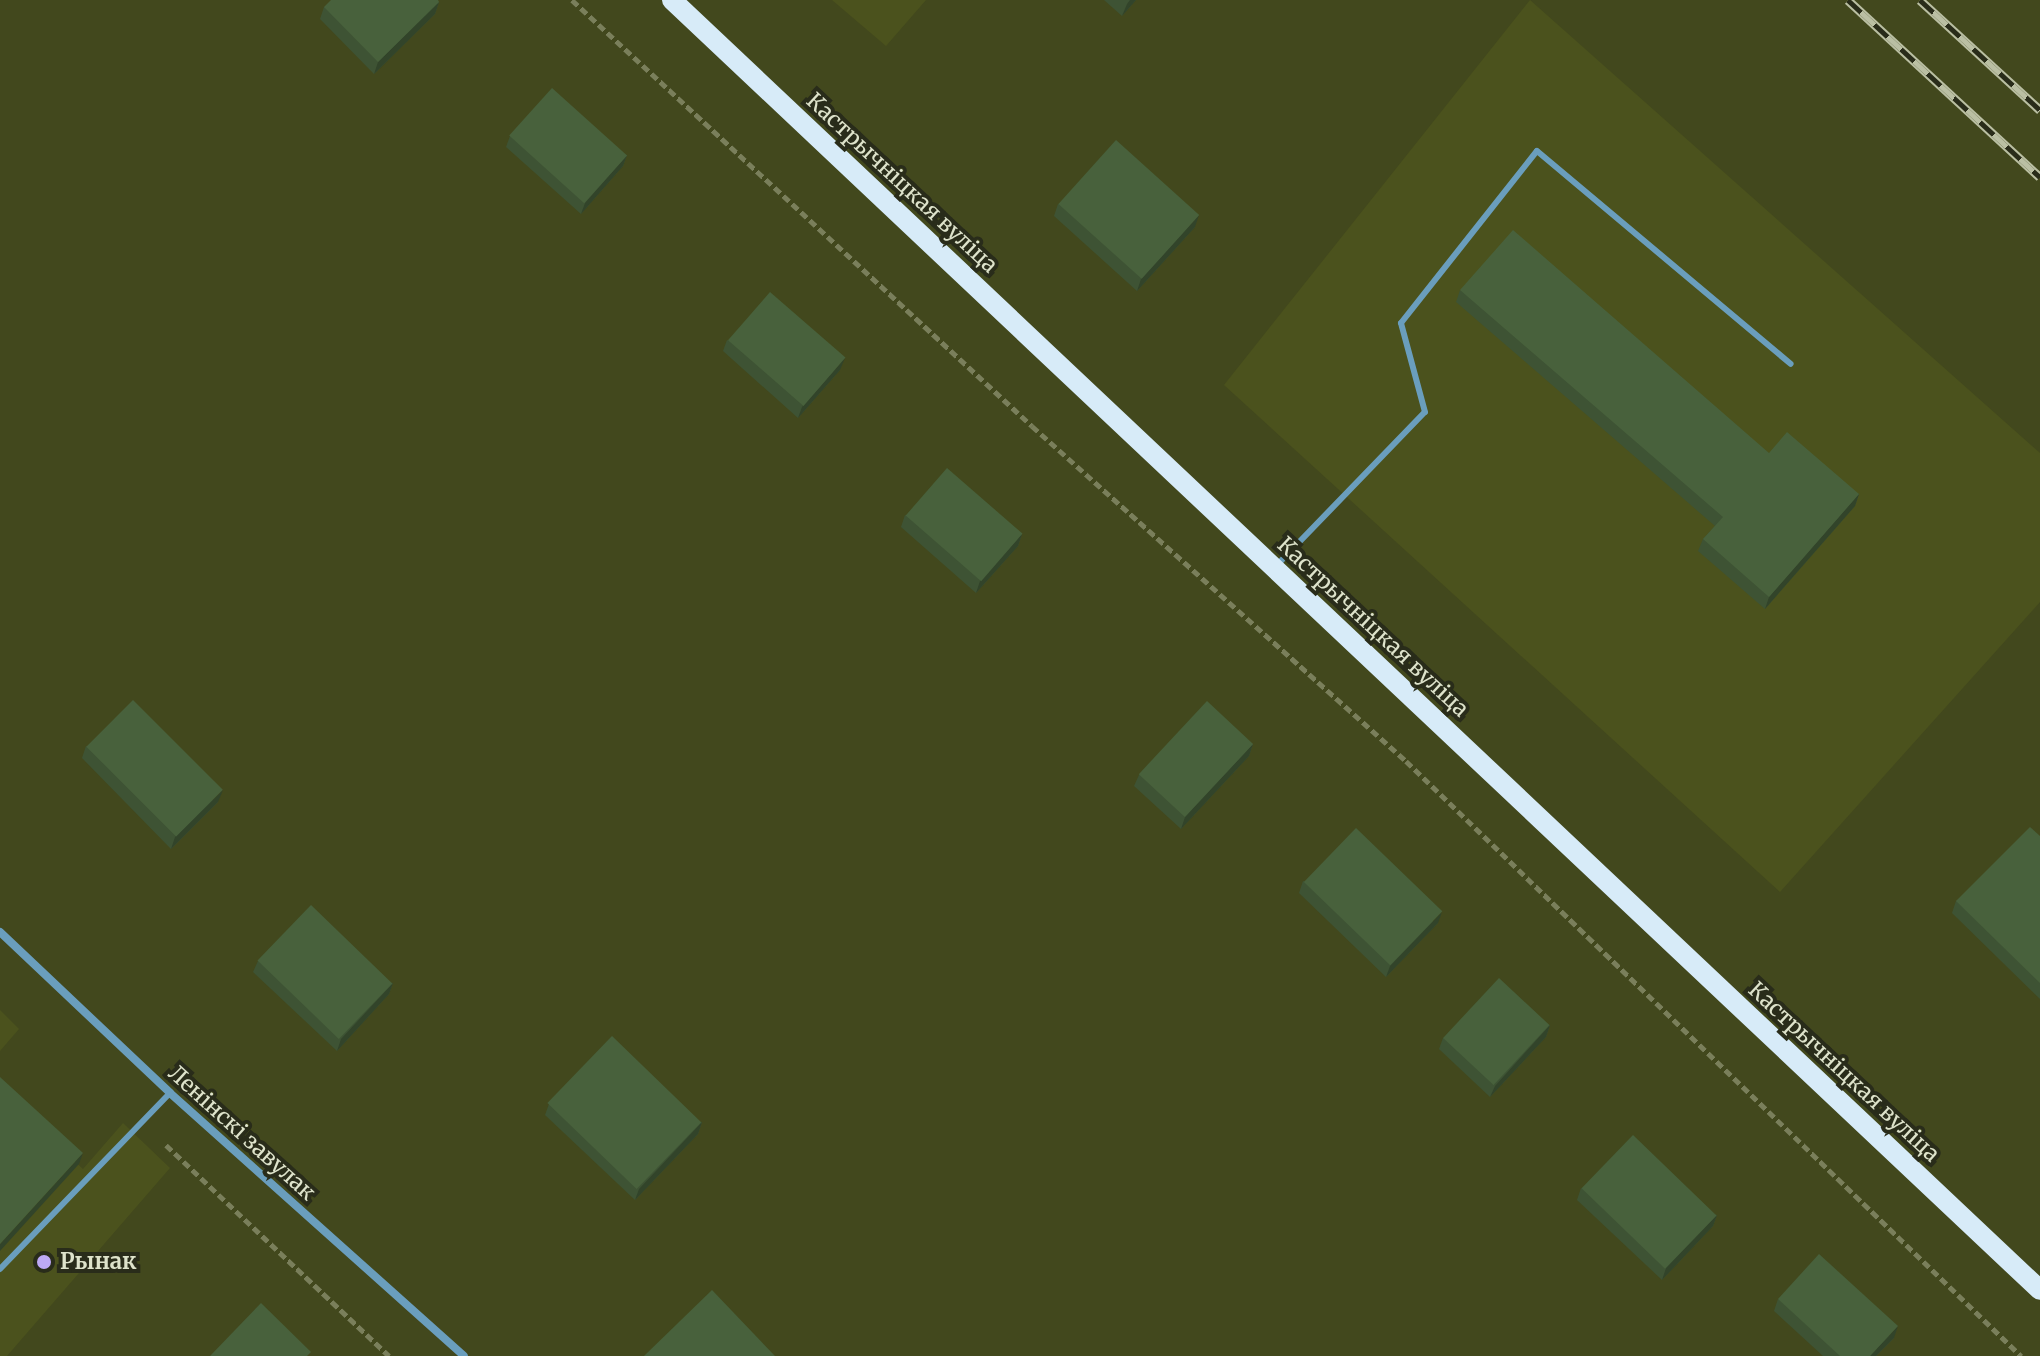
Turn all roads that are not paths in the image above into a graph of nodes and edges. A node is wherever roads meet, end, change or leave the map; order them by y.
1 (672, 0) edge
2 (1791, 364) dead end
3 (1275, 567) junction
4 (0, 932) edge
5 (170, 1093) junction
6 (0, 1269) edge
7 (2040, 1290) edge
8 (464, 1356) edge

1 - 3 main road, Кастрычніцкая вуліца
2 - 3 lane
3 - 7 main road, Кастрычніцкая вуліца
4 - 5 street, Ленінскі завулак
5 - 6 lane
5 - 8 street, Ленінскі завулак

